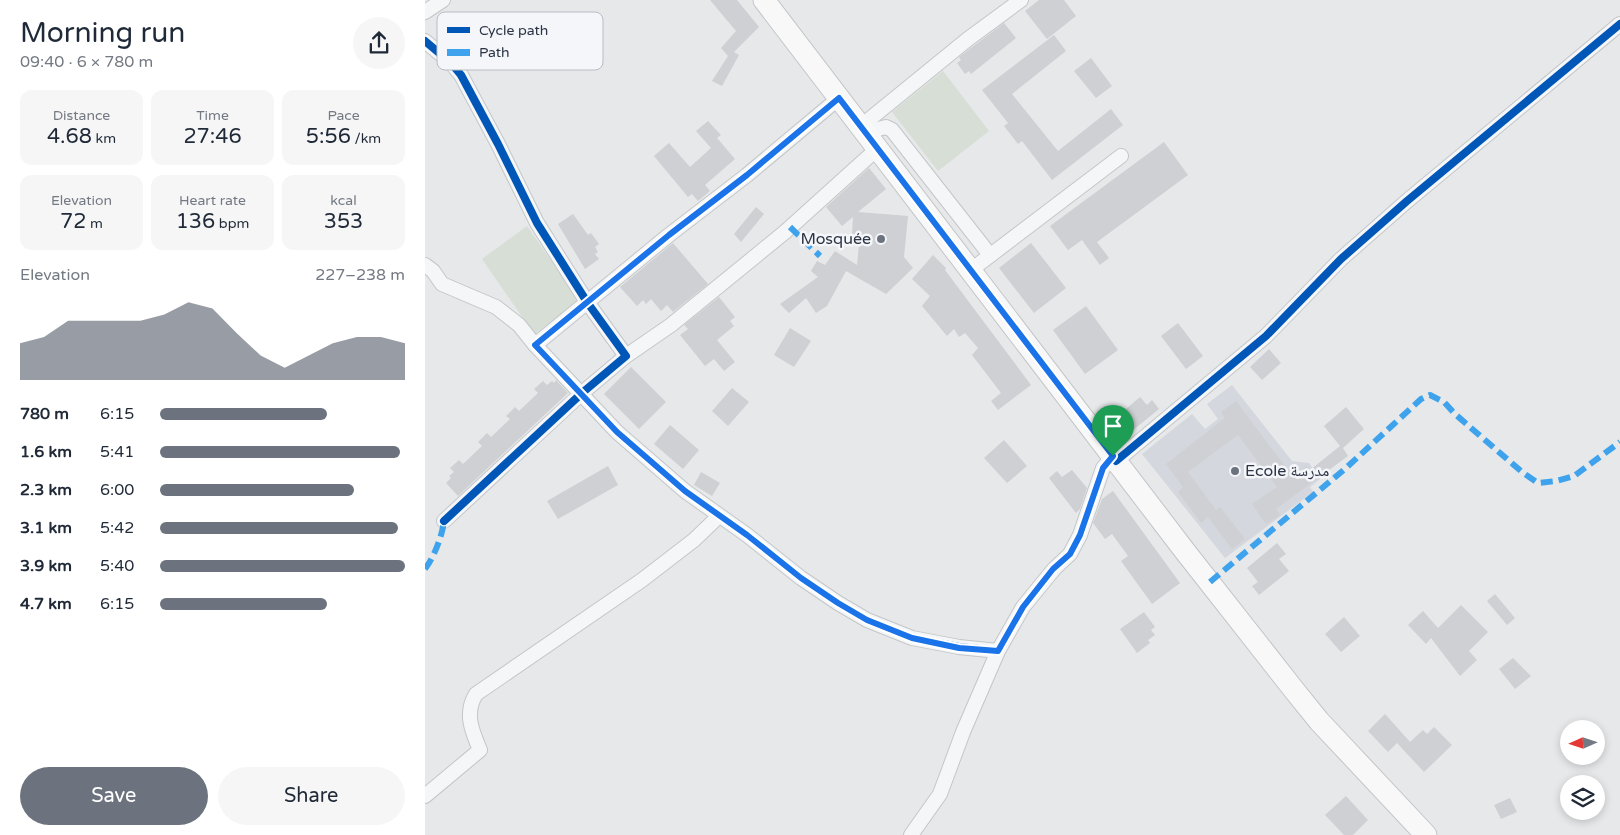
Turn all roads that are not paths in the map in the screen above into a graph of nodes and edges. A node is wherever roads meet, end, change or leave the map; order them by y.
1 (443, 0) edge
2 (763, 0) edge
3 (1021, 0) edge
4 (425, 12) edge
5 (1620, 24) edge
6 (425, 41) edge
7 (437, 51) edge
8 (456, 70) edge
9 (839, 98) junction
10 (868, 137) junction
11 (1121, 156) dead end
12 (990, 255) junction
13 (425, 265) edge
14 (971, 270) junction
15 (587, 302) junction
16 (535, 345) junction
17 (626, 356) junction
18 (582, 393) junction
19 (1115, 458) junction
20 (719, 516) junction
21 (444, 522) dead end
22 (998, 651) junction
23 (425, 796) edge
24 (911, 835) edge
25 (1426, 835) edge

1 - 4 street
2 - 9 main road
3 - 10 street
5 - 19 street
6 - 7 street
8 - 15 street
9 - 10 main road
9 - 15 street
10 - 12 street
10 - 14 main road
10 - 17 street
11 - 12 street
12 - 14 street
13 - 16 street
14 - 19 main road
15 - 16 street
15 - 17 street
16 - 18 street
17 - 18 street
18 - 20 street
18 - 21 street
19 - 22 street
19 - 25 main road
20 - 22 street
20 - 23 street
22 - 24 street

